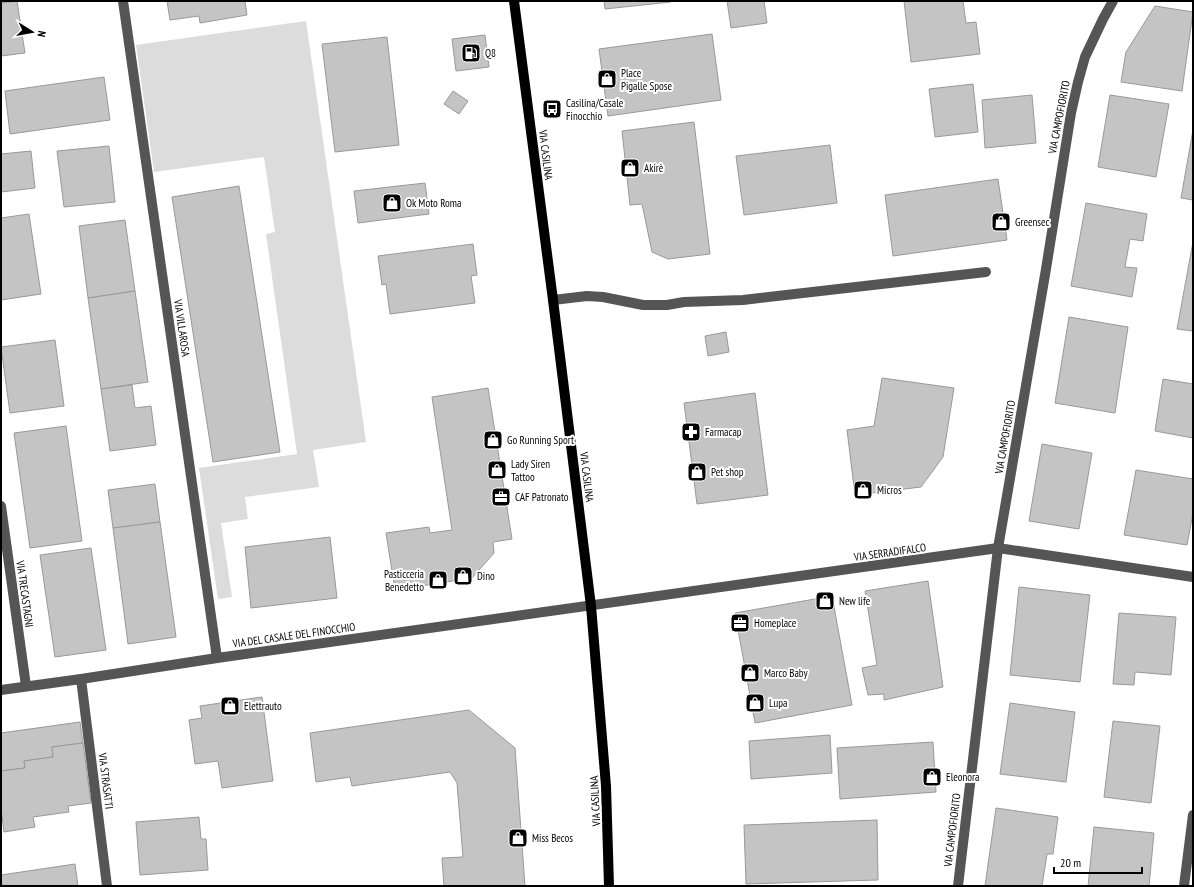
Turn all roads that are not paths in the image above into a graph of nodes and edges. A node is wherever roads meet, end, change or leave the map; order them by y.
1 (123, 1) edge
2 (514, 1) edge
3 (1113, 1) edge
4 (986, 272) dead end
5 (553, 300) junction
6 (1, 506) edge
7 (998, 548) junction
8 (1193, 577) edge
9 (591, 606) junction
10 (217, 658) junction
11 (81, 679) junction
12 (26, 686) junction
13 (1, 690) edge
14 (1193, 815) edge
15 (107, 886) edge
16 (609, 886) edge
17 (958, 886) edge
18 (1184, 886) edge

1 - 10 street, VIA VILLAROSA
2 - 5 main road, VIA CASILINA
3 - 7 street, VIA CAMPOFIORITO
4 - 5 street
5 - 9 main road, VIA CASILINA
6 - 12 street, VIA TRECASTAGNI
7 - 8 street, VIA SERRADIFALCO
7 - 9 street, VIA SERRADIFALCO
7 - 17 street, VIA CAMPOFIORITO
9 - 10 street, VIA DEL CASALE DEL FINOCCHIO
9 - 16 main road, VIA CASILINA
10 - 11 street, VIA DEL CASALE DEL FINOCCHIO
11 - 12 street, VIA DEL CASALE DEL FINOCCHIO
11 - 15 street, VIA STRASATTI
12 - 13 street, VIA DEL CASALE DEL FINOCCHIO
14 - 18 street

